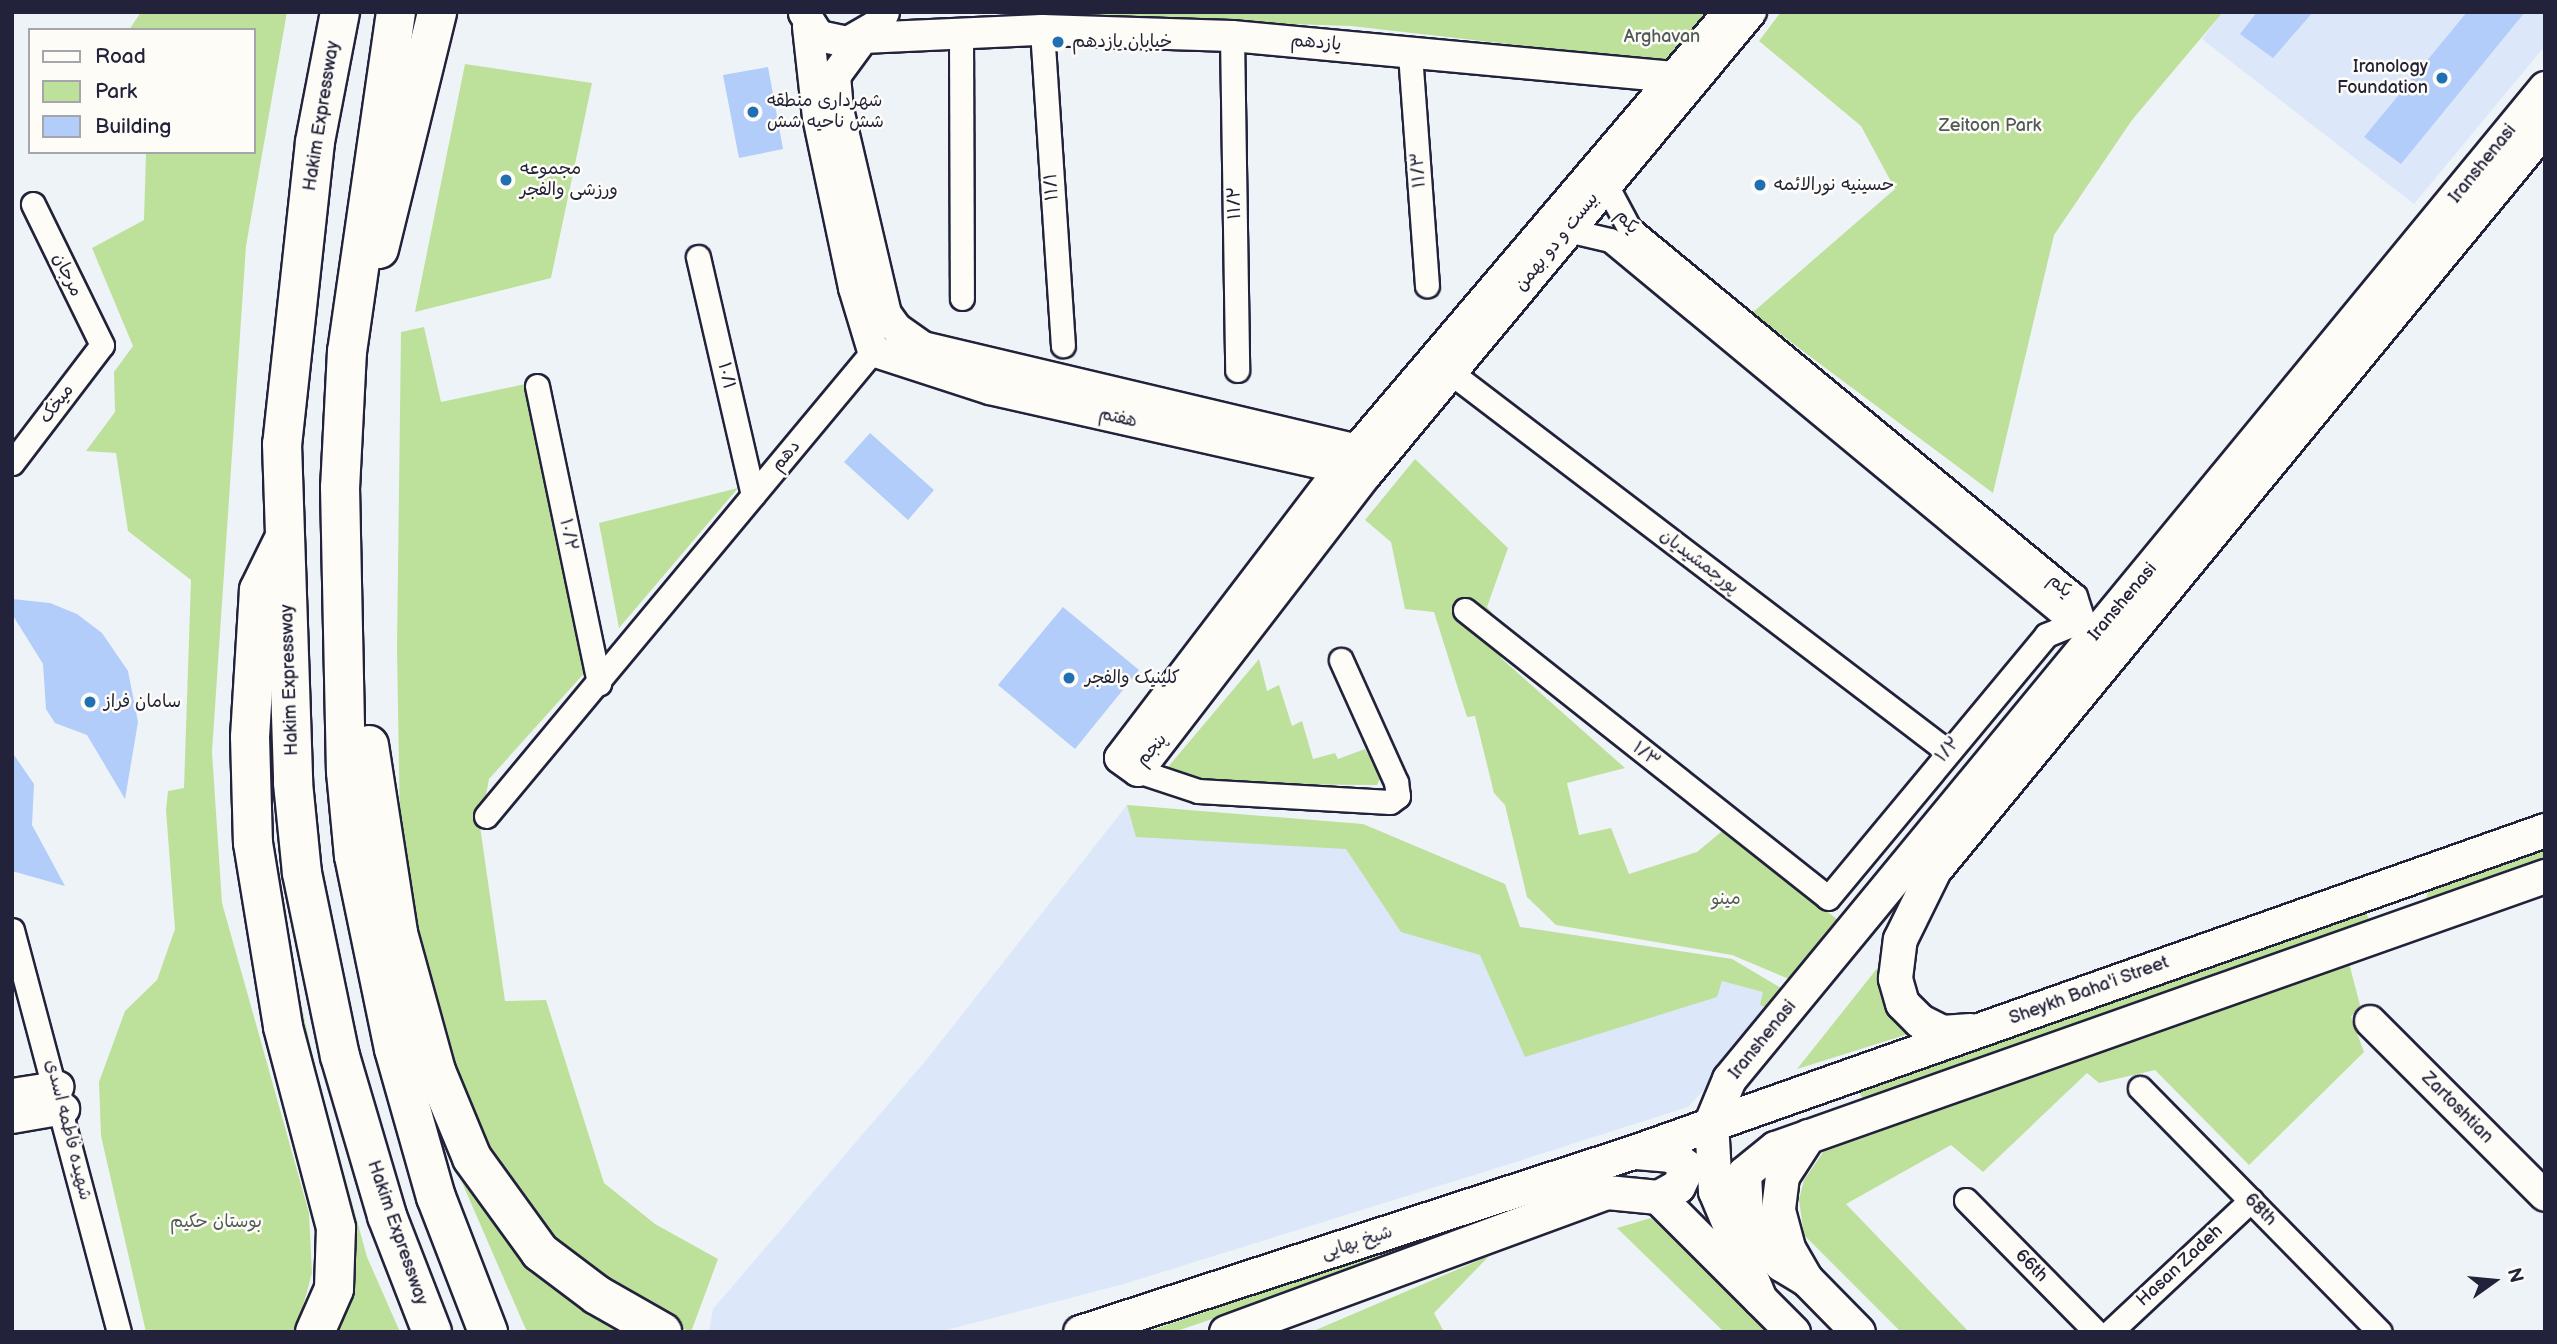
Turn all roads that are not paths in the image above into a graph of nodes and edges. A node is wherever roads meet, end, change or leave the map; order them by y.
1 (340, 12) edge
2 (396, 12) edge
3 (436, 12) edge
4 (884, 12) edge
5 (911, 12) edge
6 (1729, 12) edge
7 (1751, 12) edge
8 (806, 19) edge
9 (1042, 30) junction
10 (949, 32) junction
11 (1232, 36) junction
12 (863, 38) junction
13 (1410, 54) junction
14 (1683, 82) junction
15 (2545, 88) edge
16 (2545, 127) edge
17 (1605, 183) junction
18 (33, 205) dead end
19 (1567, 230) junction
20 (2438, 240) junction
21 (698, 257) dead end
22 (1427, 285) dead end
23 (962, 298) dead end
24 (897, 329) junction
25 (102, 345) joint
26 (1062, 345) dead end
27 (347, 351) junction
28 (873, 351) junction
29 (1237, 370) dead end
30 (1450, 372) junction
31 (537, 386) dead end
32 (1361, 462) junction
33 (12, 463) edge
34 (753, 495) junction
35 (285, 536) junction
36 (341, 569) junction
37 (1465, 610) dead end
38 (2100, 633) junction
39 (1341, 660) dead end
40 (599, 684) junction
41 (1947, 751) junction
42 (1138, 771) joint
43 (486, 816) dead end
44 (2545, 830) edge
45 (2545, 876) edge
46 (2392, 881) junction
47 (1828, 898) joint
48 (2408, 923) junction
49 (12, 930) edge
50 (2370, 1021) dead end
51 (1983, 1029) junction
52 (2140, 1088) dead end
53 (12, 1094) edge
54 (61, 1098) junction
55 (1895, 1105) junction
56 (12, 1118) edge
57 (1711, 1122) junction
58 (1633, 1152) junction
59 (2545, 1196) edge
60 (1658, 1197) junction
61 (1966, 1200) dead end
62 (2250, 1200) junction
63 (1760, 1299) junction
64 (119, 1332) edge
65 (315, 1332) edge
66 (432, 1332) edge
67 (488, 1332) edge
68 (662, 1332) edge
69 (1080, 1332) edge
70 (1226, 1332) edge
71 (1793, 1332) edge
72 (1858, 1332) edge
73 (2096, 1332) edge
74 (2110, 1332) edge
75 (2380, 1332) edge

1 - 35 highway, Hakim Expressway
2 - 27 highway
3 - 27 highway
4 - 12 street
5 - 10 street
6 - 14 street, بیست و دو بهمن
7 - 14 street, بیست و دو بهمن
8 - 12 street, یازدهم
8 - 28 street
9 - 10 street, یازدهم
9 - 11 street, یازدهم
9 - 26 street, ۱۱/۱
10 - 12 street, یازدهم
10 - 23 street
11 - 13 street, یازدهم
11 - 29 street, ۱۱/۲
12 - 24 street
13 - 14 street, یازدهم
13 - 22 street, ۱۱/۳
14 - 17 street, بیست و دو بهمن
14 - 32 street, بیست و دو بهمن
15 - 20 main road, Iranshenasi
16 - 20 main road, Iranshenasi
17 - 19 street, بیست و دو بهمن
17 - 38 street, یکم
18 - 25 street, مرجان
19 - 30 street, بیست و دو بهمن
19 - 38 street, یکم
20 - 38 main road, Iranshenasi
21 - 34 street, ۱۰/۱
24 - 28 street
24 - 32 street, هفتم
25 - 33 street, میخک
27 - 36 highway
28 - 32 street, هفتم
28 - 34 street, دهم
30 - 32 street, بیست و دو بهمن
30 - 41 street, پورجمشیدیان
31 - 40 street, ۱۰/۲
32 - 42 street, پنجم
34 - 40 street, دهم
35 - 65 highway
35 - 66 highway, Hakim Expressway
36 - 67 highway
36 - 68 highway
37 - 47 street, ۱/۳
38 - 41 street, ۱/۲
38 - 51 main road, Iranshenasi
38 - 57 main road, Iranshenasi
39 - 42 street
40 - 43 street, دهم
41 - 47 street, ۱/۲
44 - 46 main road, Sheykh Baha'i Street
45 - 48 main road
46 - 48 main road
46 - 51 main road, Sheykh Baha'i Street
48 - 55 main road
49 - 54 street, شهیده فاطمه اسدی
50 - 59 street, Zartoshtian
51 - 57 main road, Sheykh Baha'i Street
52 - 62 street, 68th
53 - 54 street
54 - 56 street
54 - 64 street, شهیده فاطمه اسدی
55 - 57 main road
55 - 72 main road
57 - 58 main road, Sheykh Baha'i Street
57 - 63 main road
58 - 60 main road
58 - 69 main road, شیخ بهایی
60 - 63 main road
60 - 70 main road
61 - 73 street, 66th
62 - 74 street, Hasan Zadeh
62 - 75 street, 68th
63 - 71 main road

